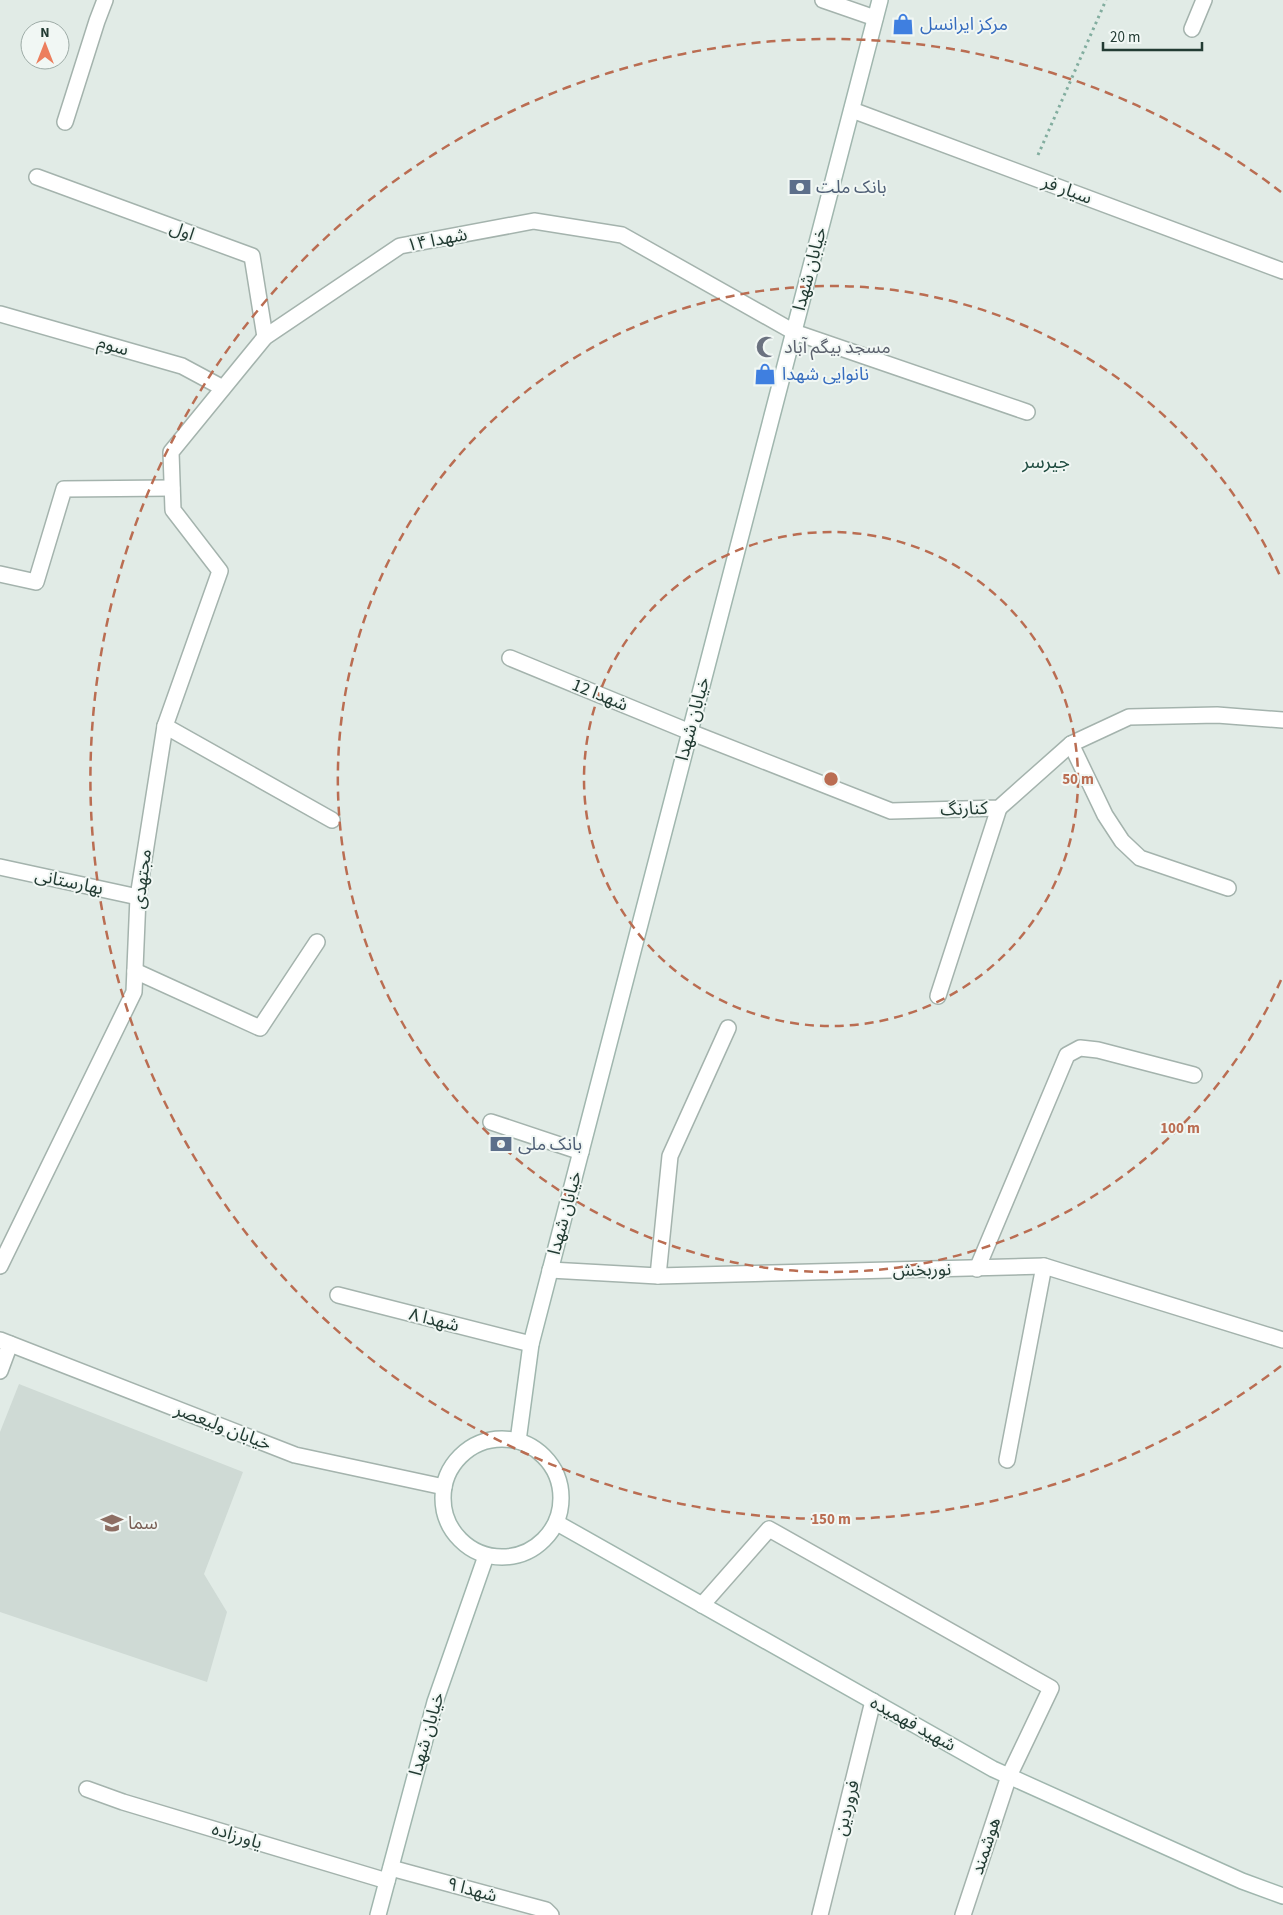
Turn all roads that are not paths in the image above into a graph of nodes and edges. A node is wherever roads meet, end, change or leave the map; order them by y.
1 (105, 0) edge
2 (823, 0) edge
3 (880, 0) edge
4 (1204, 0) edge
5 (875, 18) junction
6 (1192, 29) dead end
7 (852, 110) junction
8 (65, 122) dead end
9 (37, 177) dead end
10 (1283, 271) edge
11 (0, 314) edge
12 (794, 332) junction
13 (265, 337) junction
14 (223, 388) junction
15 (1027, 412) dead end
16 (172, 488) junction
17 (0, 574) edge
18 (510, 658) dead end
19 (1283, 720) edge
20 (165, 726) junction
21 (690, 732) junction
22 (1071, 744) junction
23 (999, 808) junction
24 (332, 820) dead end
25 (0, 867) edge
26 (1228, 888) dead end
27 (138, 897) junction
28 (316, 942) dead end
29 (135, 971) junction
30 (938, 996) dead end
31 (728, 1028) dead end
32 (1194, 1075) dead end
33 (491, 1122) dead end
34 (581, 1152) junction
35 (0, 1266) edge
36 (1044, 1266) junction
37 (977, 1269) junction
38 (550, 1270) junction
39 (658, 1276) junction
40 (338, 1295) dead end
41 (1283, 1340) edge
42 (5, 1342) edge
43 (531, 1344) junction
44 (0, 1371) edge
45 (518, 1441) junction
46 (1007, 1460) dead end
47 (444, 1487) junction
48 (556, 1523) junction
49 (486, 1556) junction
50 (702, 1605) junction
51 (873, 1701) junction
52 (1009, 1776) junction
53 (87, 1790) dead end
54 (389, 1875) junction
55 (1283, 1896) edge
56 (378, 1915) edge
57 (551, 1915) edge
58 (820, 1915) edge
59 (963, 1915) edge

1 - 8 street
2 - 5 street
3 - 5 street, خیابان شهدا
4 - 6 street
5 - 7 street, خیابان شهدا
7 - 10 street, سیار فر
7 - 12 street, خیابان شهدا
9 - 13 street, اول
11 - 14 street, سوم
12 - 13 street, شهدا ۱۴
12 - 15 street, شهدا ۱۴
12 - 21 street, خیابان شهدا
13 - 14 street, شهدا ۱۴
14 - 16 street, شهدا ۱۴
16 - 17 street
16 - 20 street, مجتهدی
18 - 21 street, شهدا 12
19 - 22 street, کنارنگ
20 - 24 street
20 - 27 street, مجتهدی
21 - 23 street, کنارنگ
21 - 34 street, خیابان شهدا
22 - 23 street, کنارنگ
22 - 26 street
23 - 30 street
25 - 27 street, بهارستانی
27 - 29 street, مجتهدی
28 - 29 street
29 - 35 street, مجتهدی
31 - 39 street
32 - 37 street
33 - 34 street
34 - 38 street, خیابان شهدا
36 - 37 street, نوربخش
36 - 41 street, نوربخش
36 - 46 street
37 - 39 street, نوربخش
38 - 39 street, نوربخش
38 - 43 street, خیابان شهدا
40 - 43 street, شهدا ۸
42 - 44 street
42 - 47 street, خیابان ولیعصر
43 - 45 street, خیابان شهدا
45 - 47 street
45 - 48 street
47 - 49 street
48 - 49 street
48 - 50 street, شهید فهمیده
49 - 54 street, خیابان شهدا
50 - 51 street, شهید فهمیده
50 - 52 street, هوشمند
51 - 52 street, شهید فهمیده
51 - 58 street, فروردین
52 - 55 street, شهید فهمیده
52 - 59 street, هوشمند
53 - 54 street, یاورزاده
54 - 56 street, خیابان شهدا
54 - 57 street, شهدا ۹

